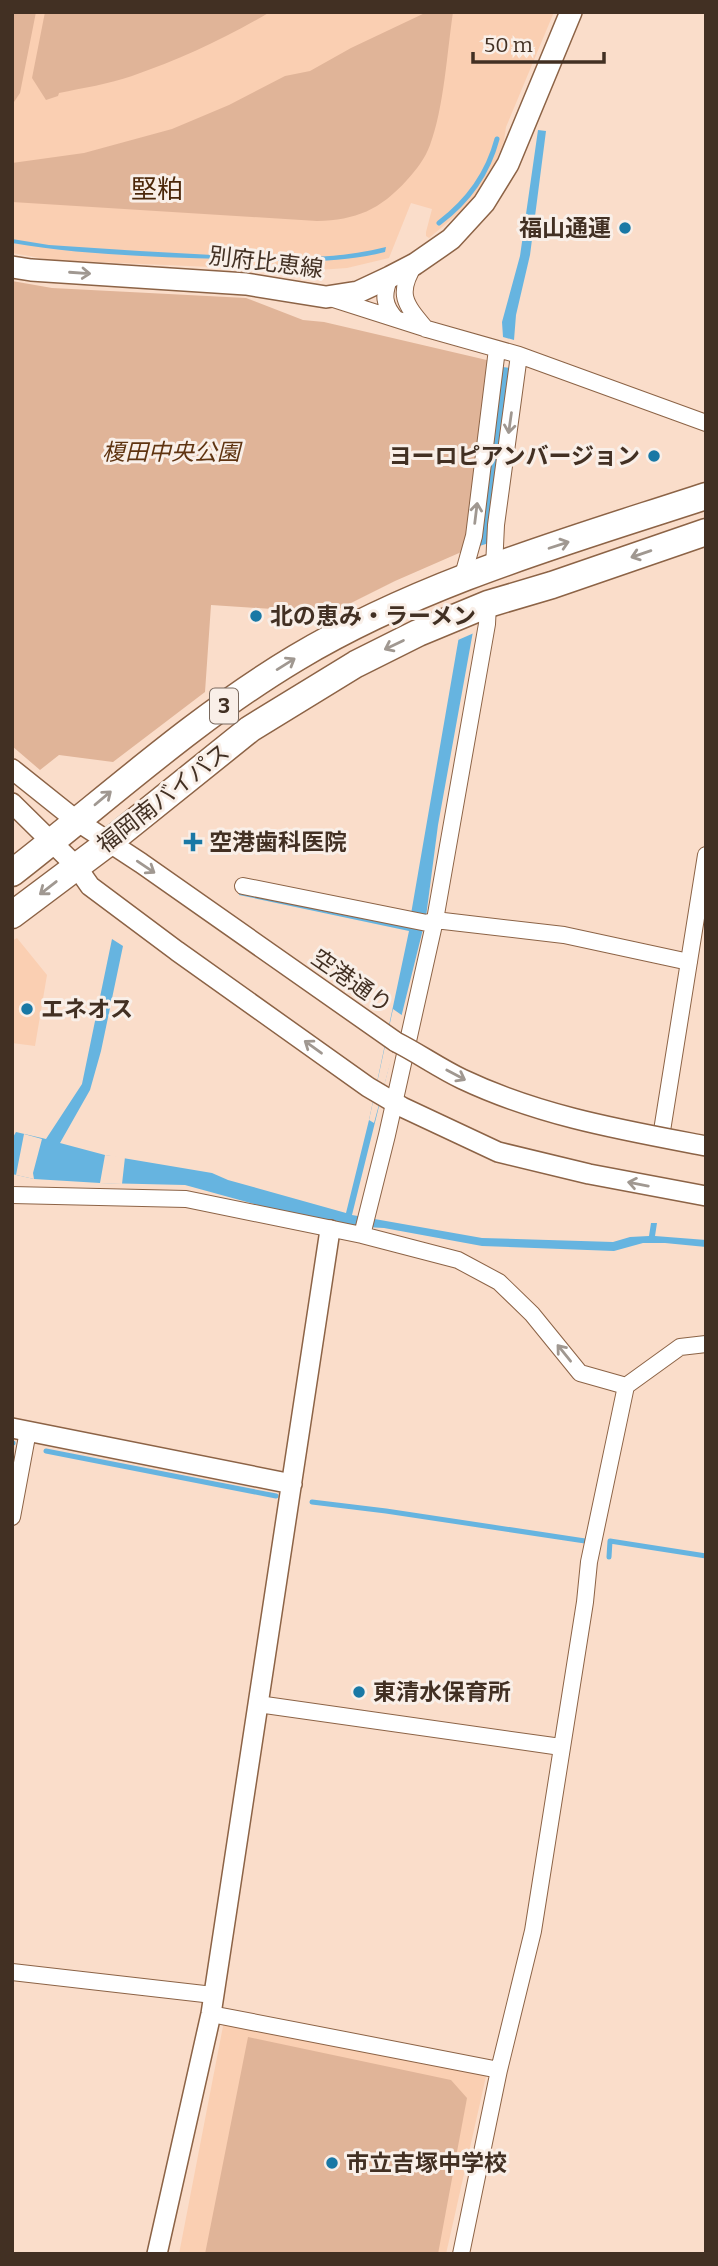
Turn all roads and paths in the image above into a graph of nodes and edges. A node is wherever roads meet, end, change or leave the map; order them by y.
1 (571, 12) edge
2 (415, 264) junction
3 (12, 267) edge
4 (390, 276) junction
5 (326, 297) junction
6 (396, 319) junction
7 (427, 329) junction
8 (497, 349) junction
9 (519, 355) junction
10 (706, 423) edge
11 (706, 496) edge
12 (706, 532) edge
13 (494, 567) junction
14 (462, 579) junction
15 (488, 604) junction
16 (12, 769) edge
17 (12, 803) edge
18 (76, 821) junction
19 (53, 841) junction
20 (108, 843) junction
21 (706, 855) edge
22 (76, 866) junction
23 (12, 873) edge
24 (243, 886) dead end
25 (12, 915) edge
26 (431, 921) junction
27 (689, 962) junction
28 (405, 1047) junction
29 (394, 1102) junction
30 (662, 1138) junction
31 (706, 1146) edge
32 (12, 1195) edge
33 (706, 1196) edge
34 (364, 1226) junction
35 (330, 1230) junction
36 (706, 1344) edge
37 (626, 1386) junction
38 (20, 1430) edge
39 (292, 1485) junction
40 (12, 1517) edge
41 (258, 1704) junction
42 (561, 1747) junction
43 (12, 1972) edge
44 (212, 2004) junction
45 (499, 2070) junction
46 (157, 2254) edge
47 (461, 2254) edge

1 - 2 main road, 別府比恵線
2 - 4 main road, 別府比恵線
2 - 7 street
3 -> 5 main road, 別府比恵線
4 - 5 main road, 別府比恵線
4 - 6 street
5 - 6 street
6 - 7 street
7 - 8 street
8 - 9 street
14 -> 8 street
9 - 10 street
9 -> 13 street
13 -> 11 highway, 福岡南バイパス / 3
12 -> 15 highway, 福岡南バイパス / 3
13 - 14 highway, 福岡南バイパス / 3
18 -> 14 highway, 福岡南バイパス / 3
15 -> 20 highway, 福岡南バイパス / 3
15 - 26 street
16 - 18 street, 空港通り
17 - 19 street
18 - 19 highway, 福岡南バイパス / 3
18 - 20 street, 空港通り
19 - 22 street
19 - 23 highway, 福岡南バイパス / 3
20 - 22 highway, 福岡南バイパス / 3
20 -> 28 street, 空港通り, bridge
21 - 27 street
22 -> 25 highway, 福岡南バイパス / 3
29 -> 22 street
24 - 26 street
26 - 27 street
26 - 28 street
27 - 30 street
28 - 29 street
28 -> 30 street, 空港通り, bridge
33 -> 29 street
29 - 34 street
30 - 31 street, 空港通り, bridge
32 - 35 street
34 - 35 street
37 -> 34 street
35 - 39 street
36 - 37 street
37 - 42 street
38 - 39 street
38 - 40 street
39 - 41 street
41 - 42 street
41 - 44 street
42 - 45 street
43 - 44 street
44 - 45 street
44 - 46 street
45 - 47 street

